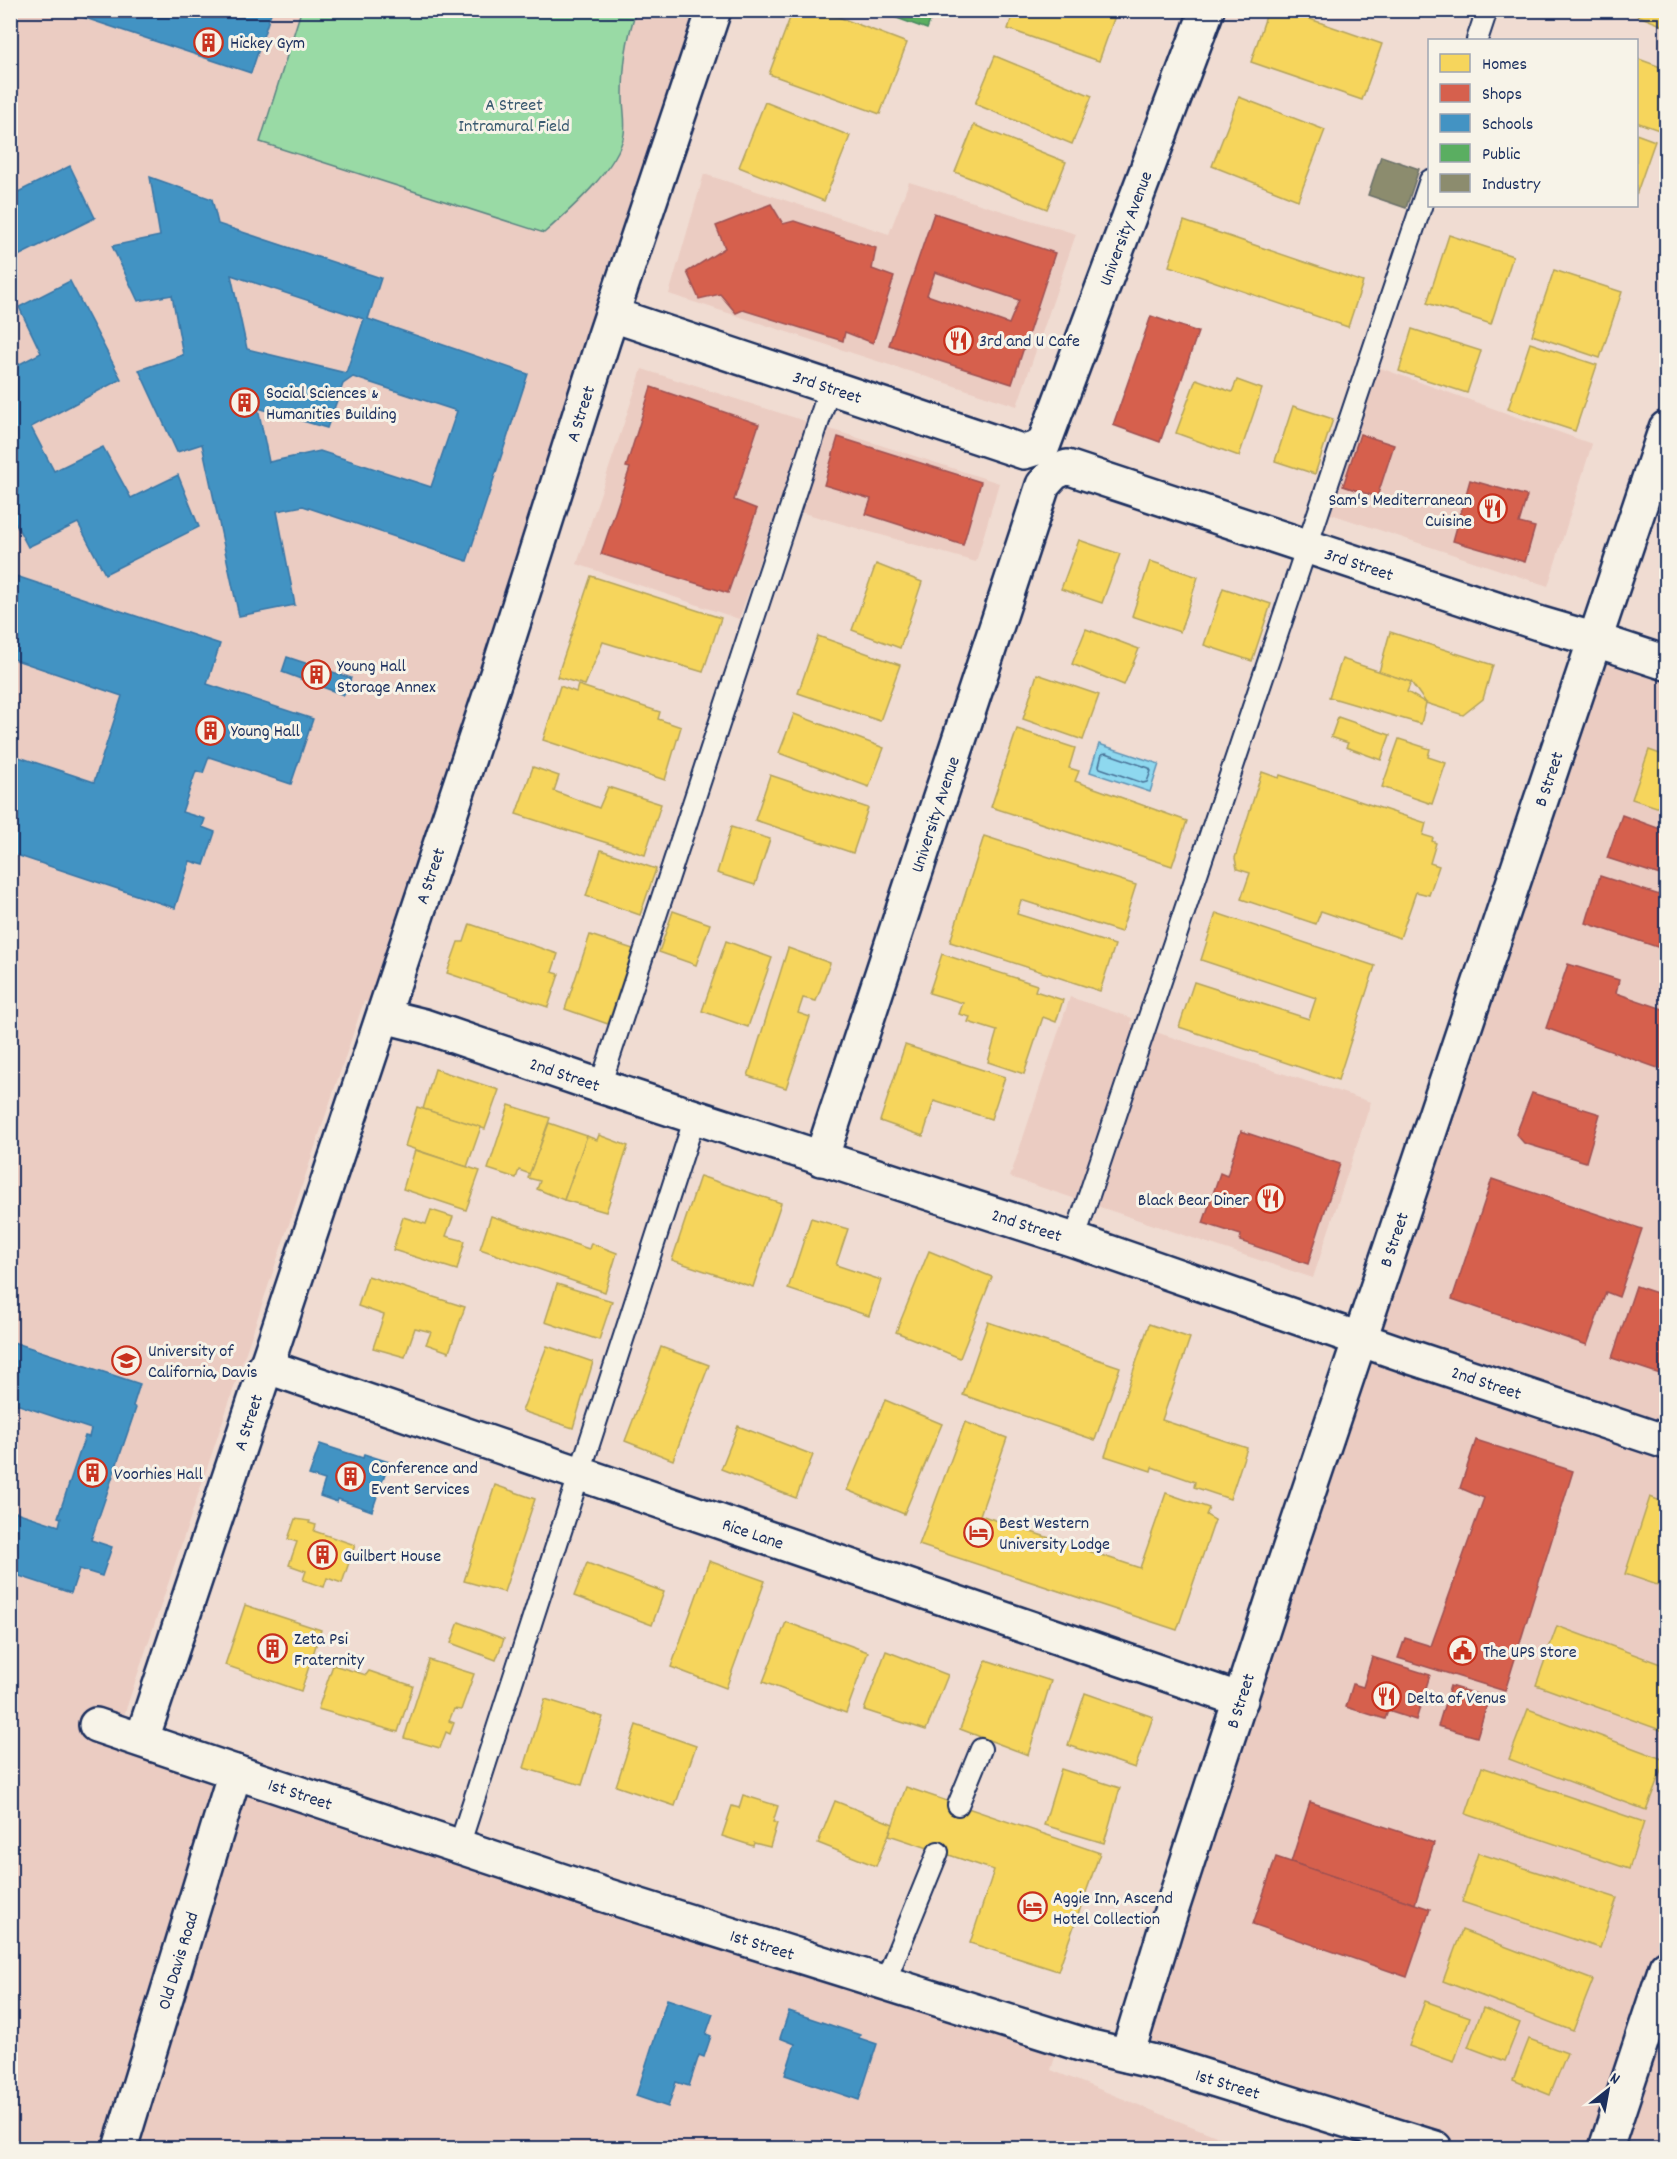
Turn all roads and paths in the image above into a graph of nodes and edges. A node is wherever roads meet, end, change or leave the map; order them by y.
1 (714, 10) edge
2 (1207, 10) edge
3 (1487, 10) edge
4 (1477, 39) edge
5 (1428, 186) edge
6 (613, 315) junction
7 (830, 387) junction
8 (1666, 428) edge
9 (1049, 459) junction
10 (1307, 547) junction
11 (1596, 640) junction
12 (1666, 663) edge
13 (384, 1016) junction
14 (600, 1086) junction
15 (695, 1117) junction
16 (821, 1159) junction
17 (1074, 1240) junction
18 (1361, 1340) junction
19 (265, 1366) junction
20 (1666, 1442) edge
21 (579, 1474) junction
22 (1241, 1700) junction
23 (96, 1725) dead end
24 (142, 1739) junction
25 (981, 1749) dead end
26 (236, 1772) junction
27 (958, 1804) dead end
28 (459, 1846) junction
29 (938, 1852) dead end
30 (1666, 1967) edge
31 (885, 1982) junction
32 (1127, 2055) junction
33 (120, 2148) edge
34 (1435, 2148) edge
35 (1606, 2148) edge

1 - 6 street, A Street
2 - 9 street, University Avenue
3 - 4 lane
5 - 10 lane
6 - 7 street, 3rd Street
6 - 13 street, A Street
7 - 9 street, 3rd Street
7 - 14 lane
8 - 11 street, B Street
9 - 10 street, 3rd Street
9 - 16 street, University Avenue
10 - 11 street, 3rd Street
10 - 17 lane
11 - 12 street, 3rd Street
11 - 18 street, B Street
13 - 14 street, 2nd Street
13 - 19 street, A Street
14 - 15 street, 2nd Street
15 - 16 street, 2nd Street
15 - 21 lane
16 - 17 street, 2nd Street
17 - 18 street, 2nd Street
18 - 20 street, 2nd Street
18 - 22 street, B Street
19 - 21 street, Rice Lane
19 - 24 street, A Street
21 - 22 street, Rice Lane
21 - 28 lane
22 - 32 street, B Street
23 - 24 street, 1st Street
24 - 26 street, 1st Street
25 - 27 lane
26 - 28 street, 1st Street
26 - 33 street, Old Davis Road
28 - 31 street, 1st Street
29 - 31 lane
30 - 35 street
31 - 32 street, 1st Street
32 - 34 street, 1st Street

